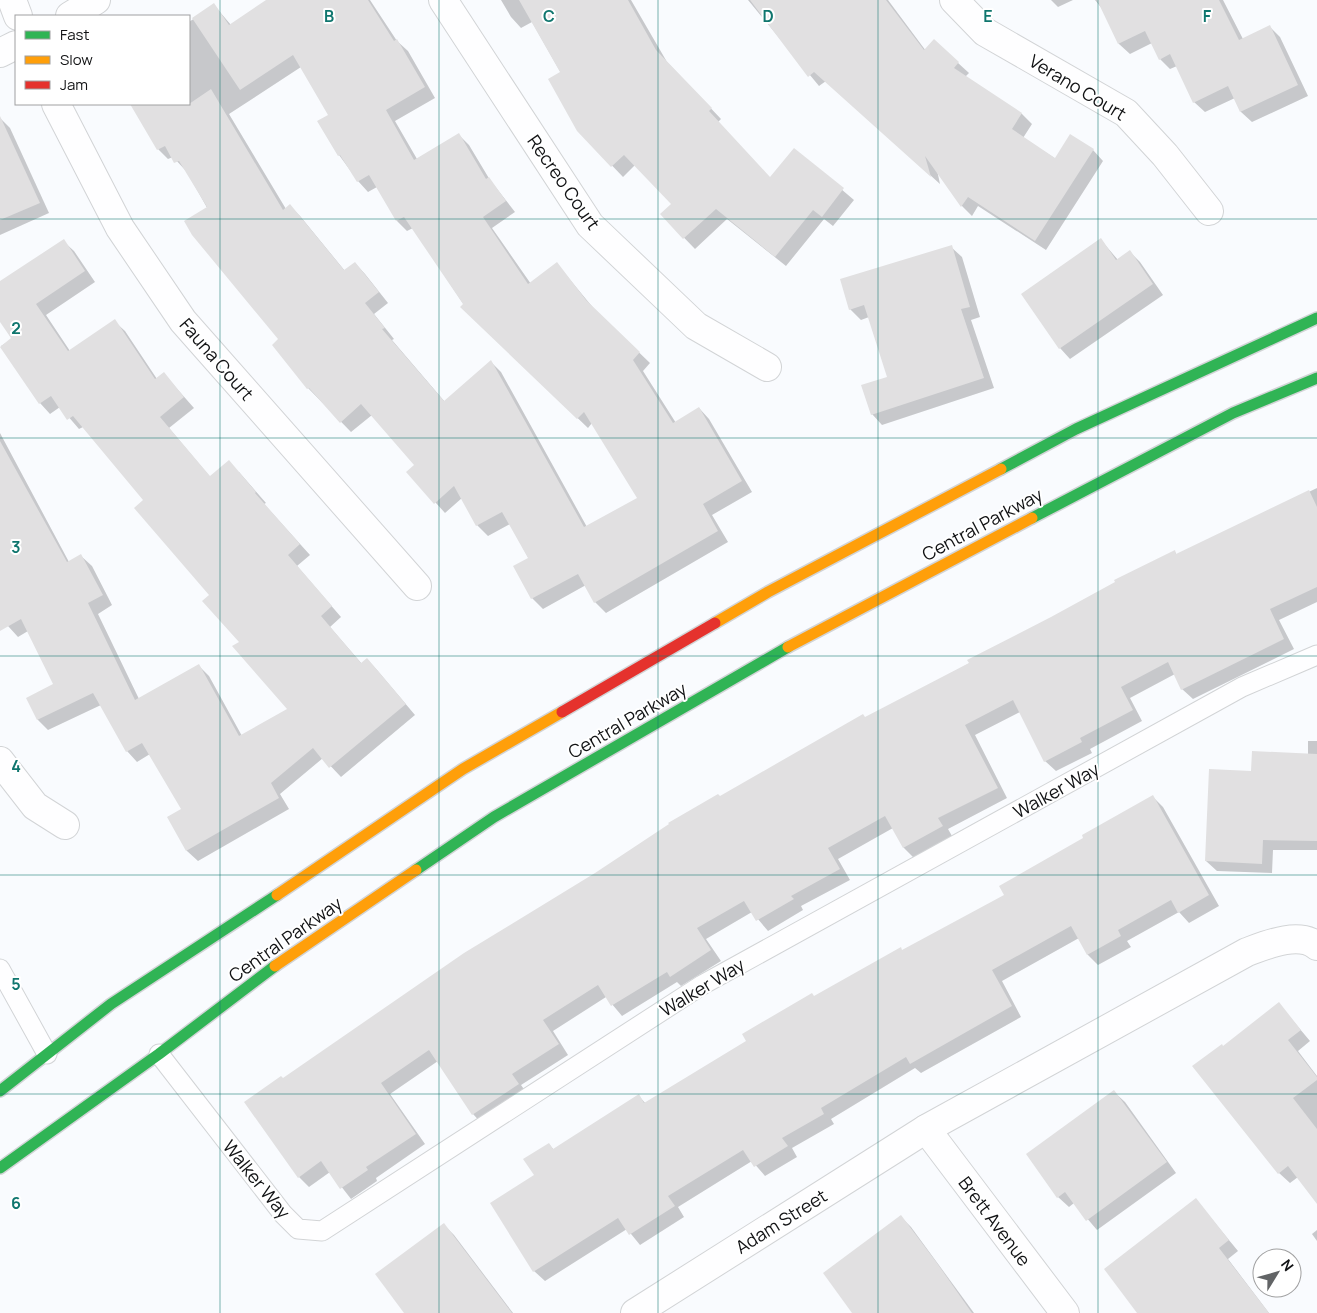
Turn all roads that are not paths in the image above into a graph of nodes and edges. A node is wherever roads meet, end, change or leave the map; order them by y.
1 (12, 0) edge
2 (96, 0) edge
3 (442, 0) edge
4 (954, 0) edge
5 (18, 15) edge
6 (72, 15) edge
7 (15, 46) edge
8 (0, 53) edge
9 (57, 105) edge
10 (1210, 211) dead end
11 (1317, 318) edge
12 (767, 367) dead end
13 (1317, 378) edge
14 (417, 586) dead end
15 (1317, 655) edge
16 (0, 762) edge
17 (66, 825) dead end
18 (1317, 946) edge
19 (0, 969) edge
20 (47, 1054) junction
21 (158, 1054) junction
22 (0, 1091) edge
23 (926, 1129) junction
24 (0, 1168) edge
25 (635, 1313) edge
26 (1065, 1313) edge

1 - 5 street
2 - 6 street
3 - 12 street, Recreo Court
4 - 10 street, Verano Court
7 - 8 street
9 - 14 street, Fauna Court
11 - 20 main road
13 - 21 main road, Central Parkway
15 - 21 lane, Walker Way
16 - 17 street
18 - 23 street, Adam Street
19 - 20 lane
20 - 22 main road
21 - 24 main road, Central Parkway
23 - 25 street, Adam Street
23 - 26 street, Brett Avenue

